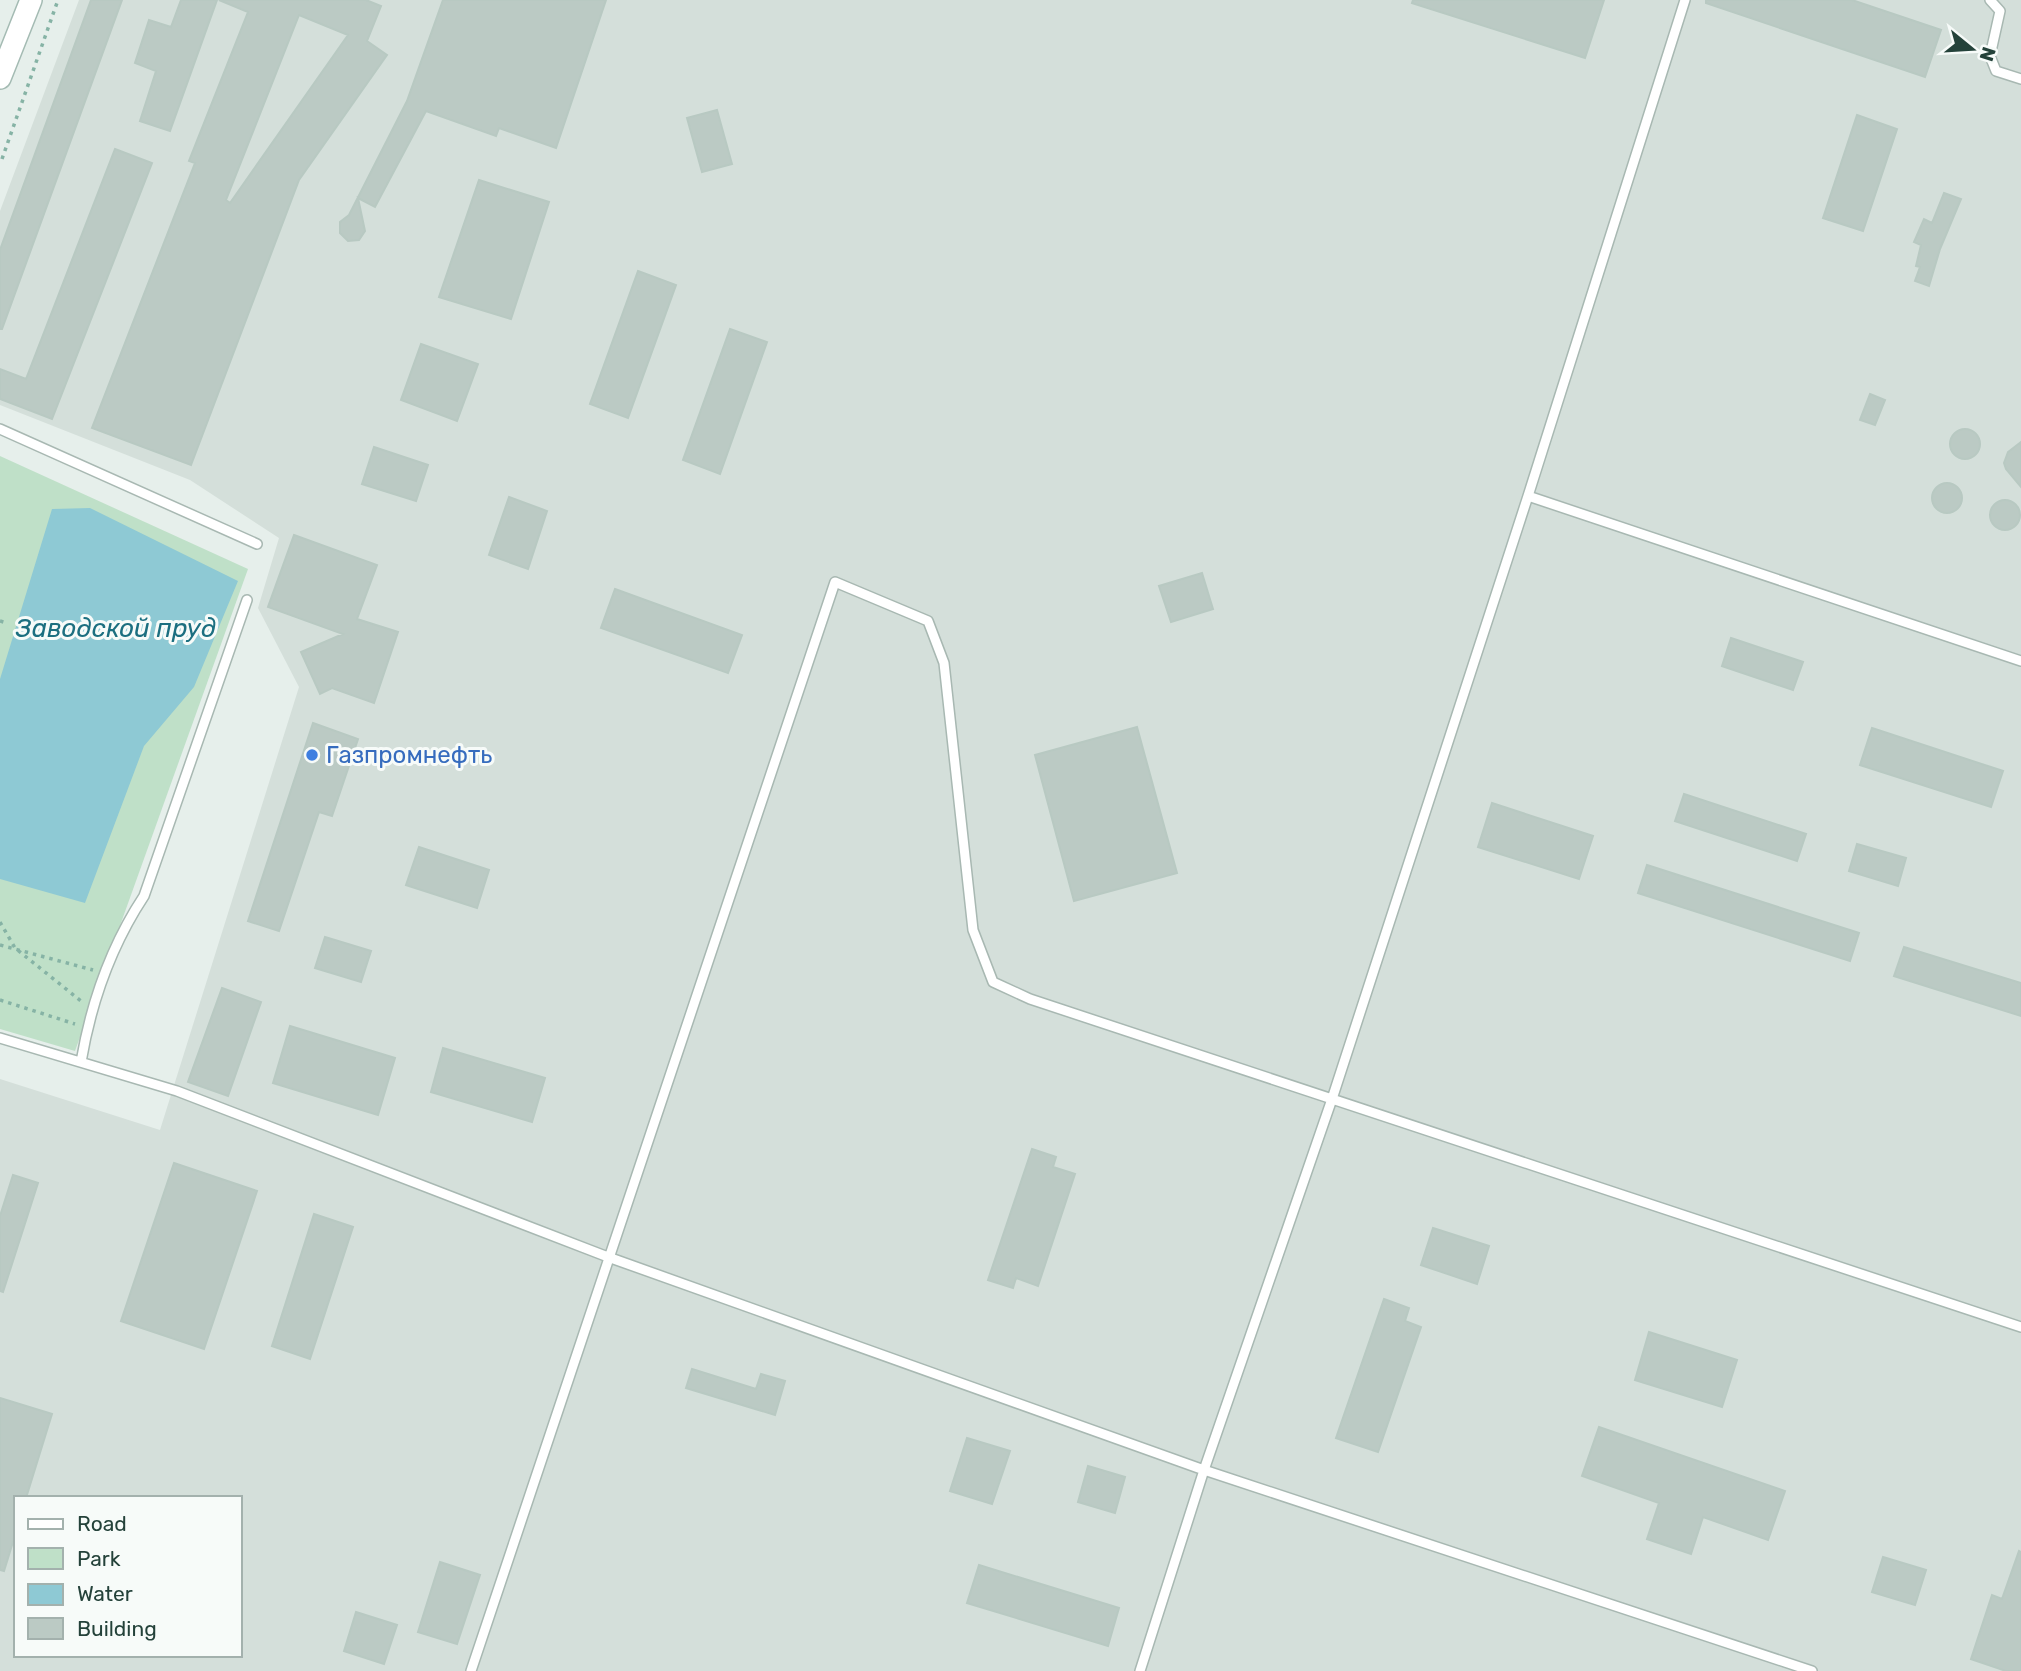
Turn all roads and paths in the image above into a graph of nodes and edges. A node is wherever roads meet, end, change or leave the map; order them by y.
1 (31, 0) edge
2 (58, 0) edge
3 (1685, 0) edge
4 (1990, 0) edge
5 (0, 78) edge
6 (2021, 79) edge
7 (1, 160) edge
8 (0, 429) edge
9 (1528, 496) junction
10 (257, 544) dead end
11 (247, 600) dead end
12 (0, 621) edge
13 (7, 624) dead end
14 (2021, 661) edge
15 (0, 922) edge
16 (0, 945) edge
17 (15, 948) junction
18 (105, 973) junction
19 (0, 999) edge
20 (91, 1009) junction
21 (86, 1028) junction
22 (0, 1038) edge
23 (81, 1062) junction
24 (1332, 1099) junction
25 (608, 1257) junction
26 (2021, 1327) edge
27 (1204, 1470) junction
28 (471, 1671) edge
29 (1140, 1671) edge
30 (1812, 1671) edge

1 - 5 main road
2 - 7 path
3 - 9 lane
4 - 6 lane
8 - 10 lane
9 - 14 lane
9 - 24 lane
11 - 18 lane
12 - 13 path
15 - 17 path
16 - 17 path
17 - 18 path
17 - 20 path
18 - 20 lane
19 - 21 path
20 - 21 lane
21 - 23 lane
22 - 23 lane
23 - 25 lane
24 - 25 lane
24 - 26 lane
24 - 27 lane
25 - 27 lane
25 - 28 lane
27 - 29 lane
27 - 30 lane

